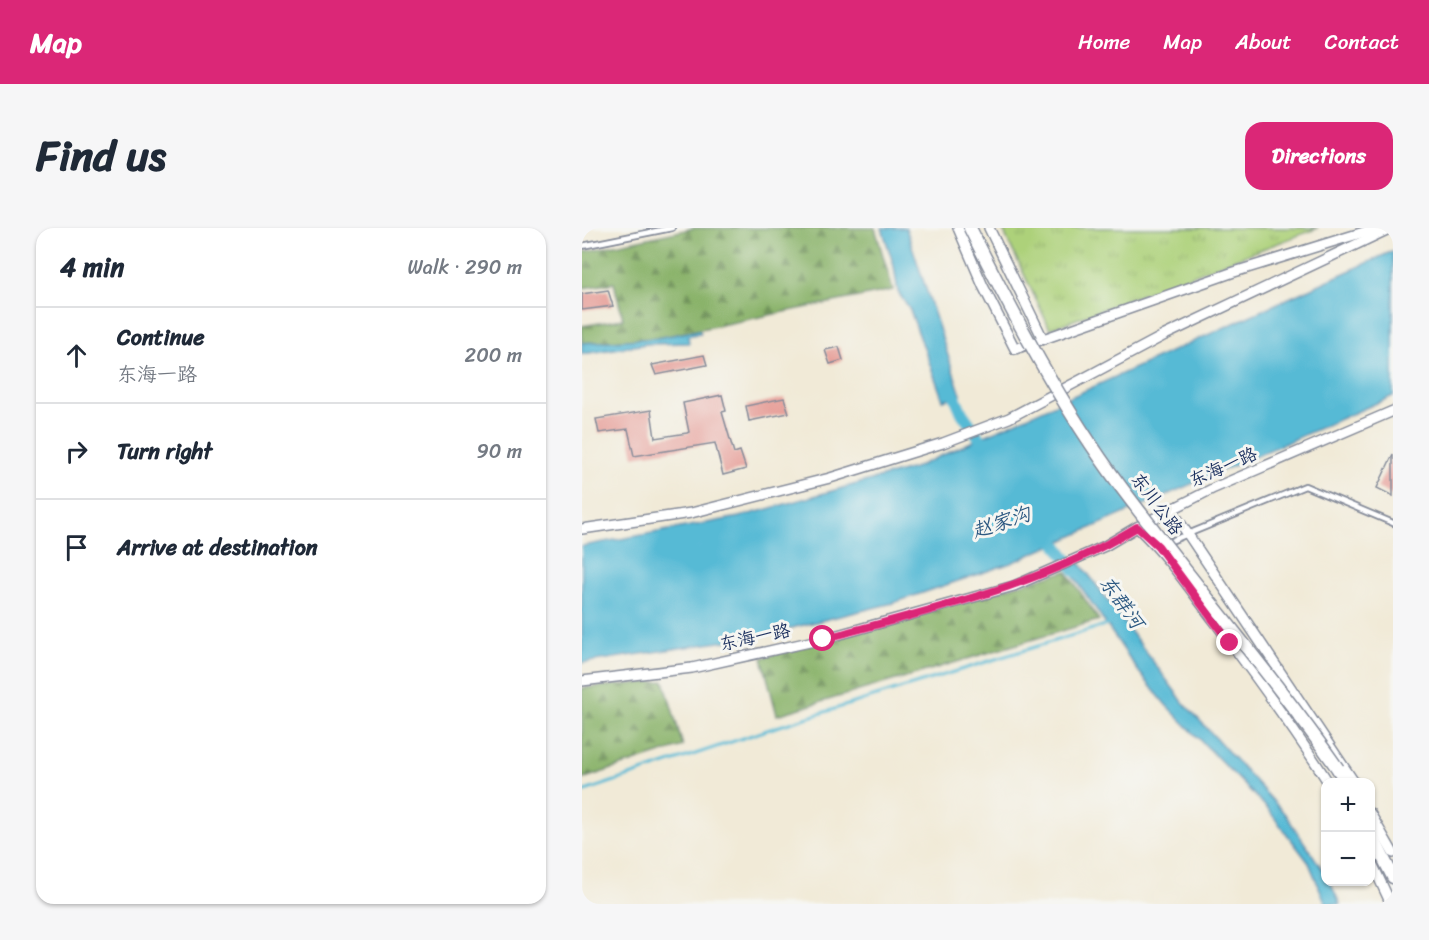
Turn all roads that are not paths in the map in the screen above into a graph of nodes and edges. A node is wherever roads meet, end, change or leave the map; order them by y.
1 (672, 228) edge
2 (958, 228) edge
3 (970, 228) edge
4 (989, 228) edge
5 (1377, 228) edge
6 (1391, 228) edge
7 (582, 246) edge
8 (1043, 339) junction
9 (1393, 411) edge
10 (1171, 510) junction
11 (1393, 524) edge
12 (1137, 527) junction
13 (582, 529) edge
14 (1188, 534) junction
15 (1158, 546) junction
16 (582, 681) edge
17 (1325, 778) edge
18 (1343, 778) edge
19 (1351, 778) edge
20 (1375, 820) edge
21 (1375, 840) edge
22 (1393, 853) edge
23 (1375, 868) edge
24 (1393, 877) edge
25 (1391, 904) edge

1 - 7 lane
2 - 8 street
3 - 18 street, 东川公路, bridge
4 - 8 street
5 - 8 street
6 - 13 street
9 - 10 street, 东海一路
10 - 12 street, 东海一路
10 - 14 street
11 - 14 lane
12 - 15 street
12 - 16 street, 东海一路
14 - 15 lane
14 - 19 street
15 - 17 street
20 - 22 street
21 - 24 street
23 - 25 street

